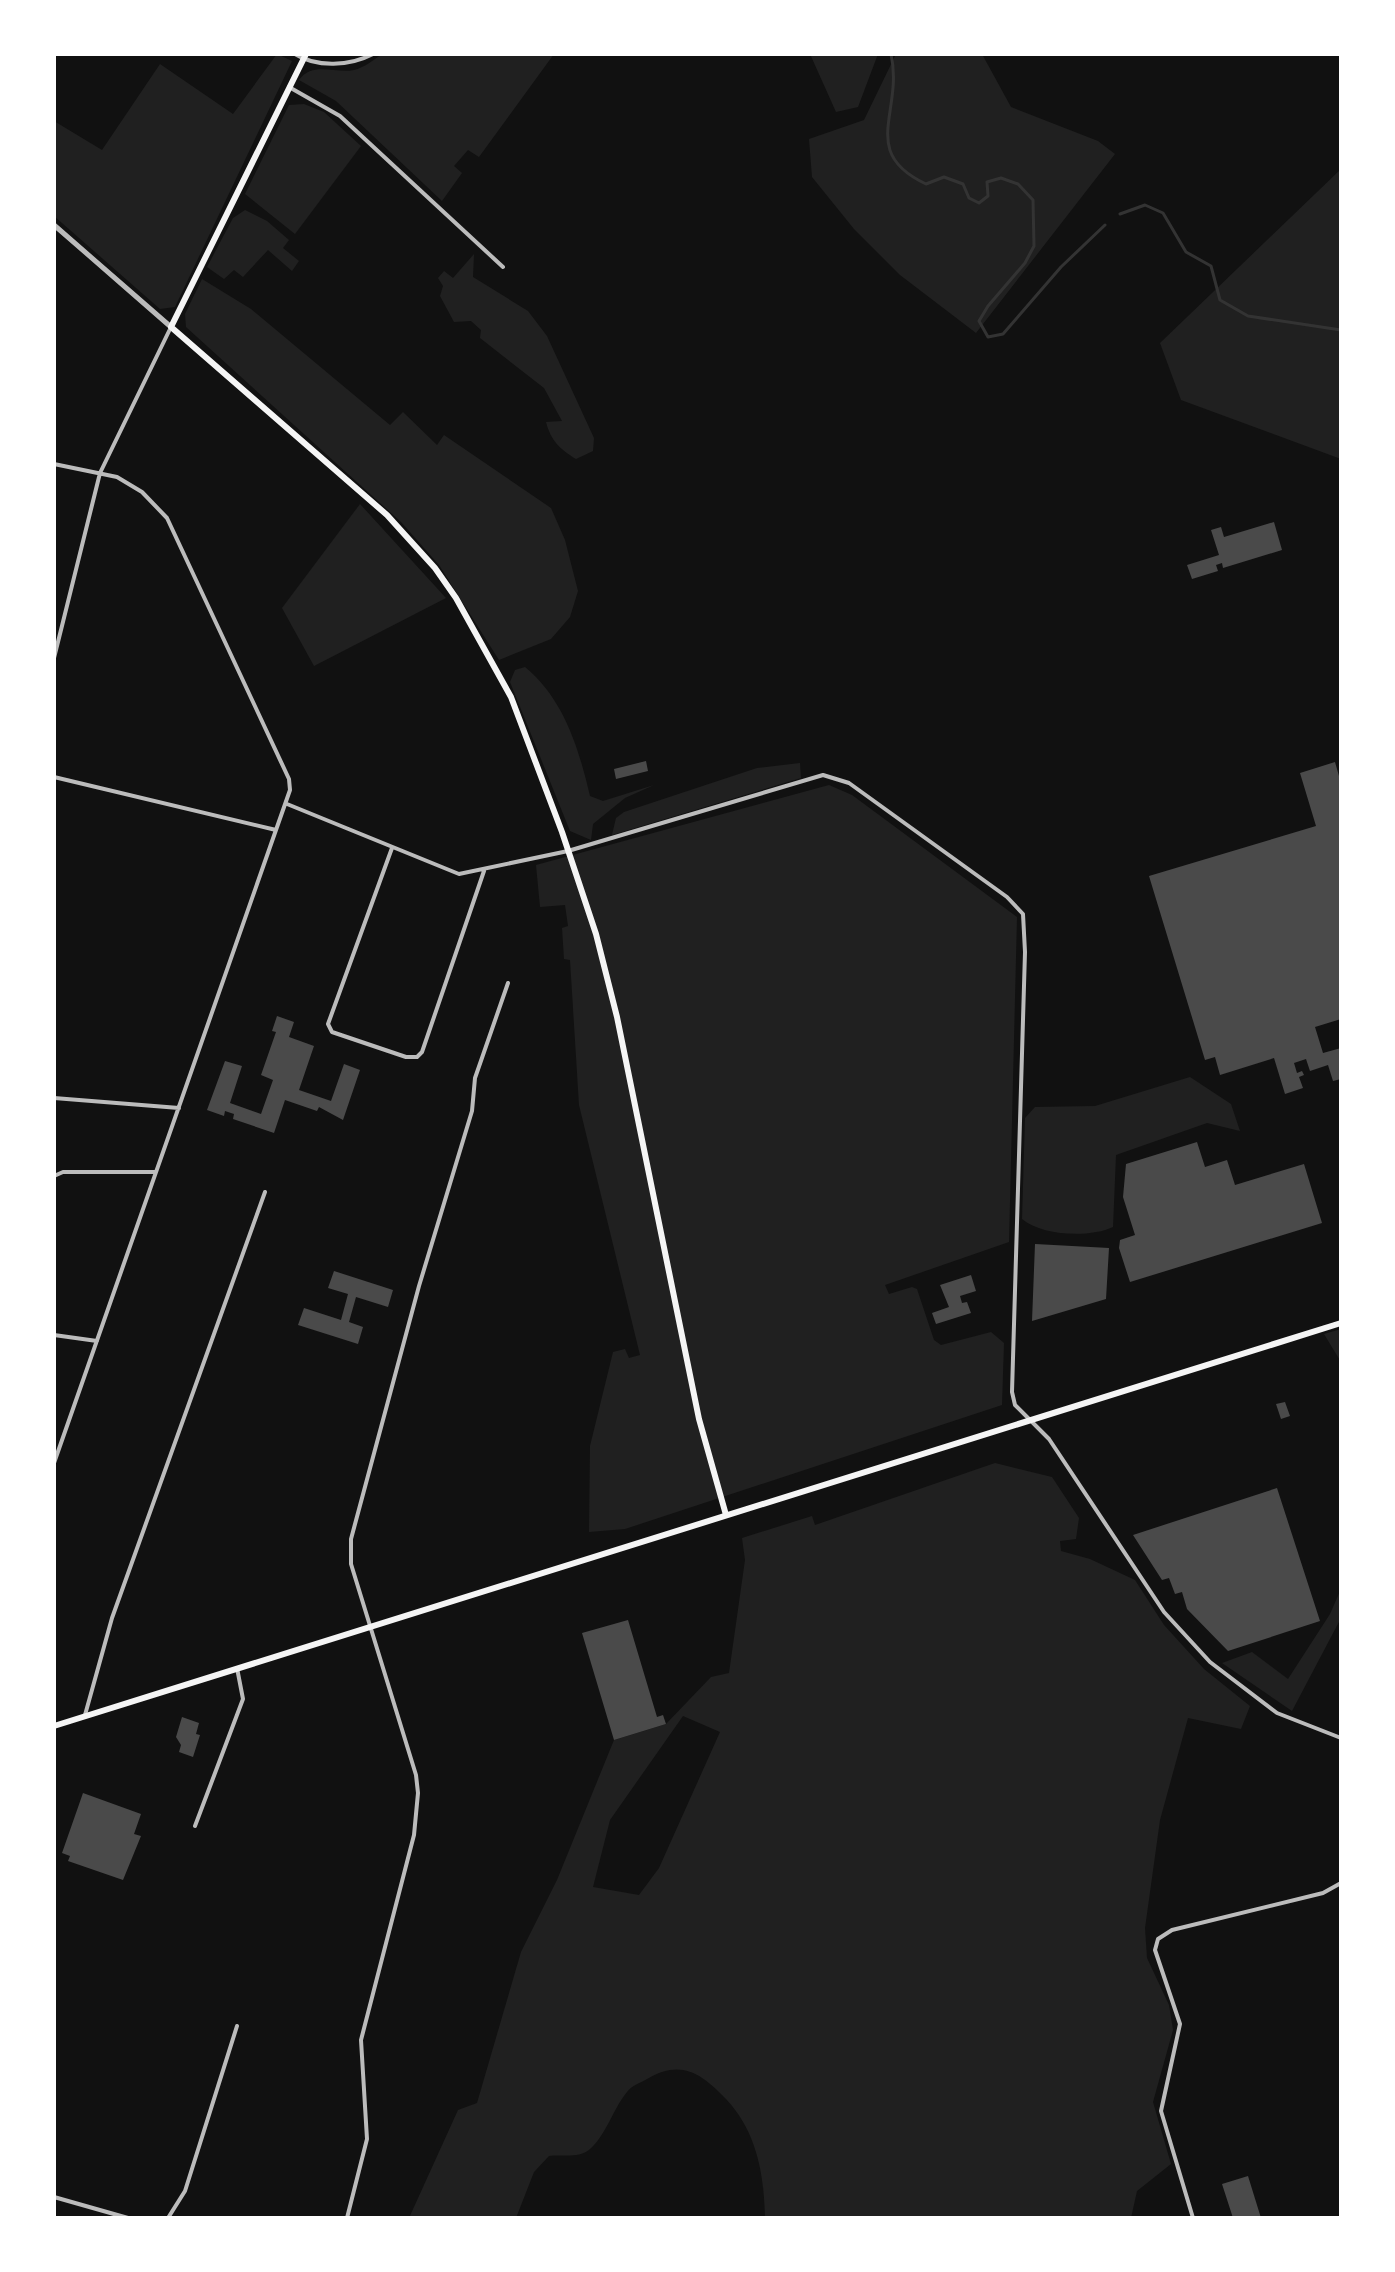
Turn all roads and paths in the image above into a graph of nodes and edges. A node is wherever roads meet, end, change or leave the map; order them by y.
1 (295, 54) edge
2 (373, 54) edge
3 (304, 56) edge
4 (289, 87) junction
5 (54, 225) edge
6 (503, 267) dead end
7 (171, 327) junction
8 (54, 464) edge
9 (100, 473) junction
10 (54, 658) edge
11 (54, 777) edge
12 (287, 804) junction
13 (276, 830) junction
14 (392, 848) junction
15 (568, 851) junction
16 (484, 871) junction
17 (508, 983) dead end
18 (54, 1098) edge
19 (179, 1108) junction
20 (156, 1172) junction
21 (54, 1176) edge
22 (265, 1192) dead end
23 (1341, 1323) edge
24 (54, 1335) edge
25 (97, 1341) junction
26 (1032, 1418) junction
27 (54, 1463) edge
28 (726, 1515) junction
29 (371, 1628) junction
30 (237, 1668) junction
31 (85, 1716) junction
32 (54, 1726) edge
33 (1341, 1738) edge
34 (195, 1826) dead end
35 (1341, 1883) edge
36 (237, 2026) dead end
37 (54, 2197) edge
38 (128, 2218) edge
39 (168, 2218) edge
40 (347, 2218) edge
41 (1193, 2218) edge

1 - 3 street
2 - 3 street
3 - 4 main road
4 - 6 street
4 - 7 main road
5 - 7 street
7 - 9 street
7 - 15 main road
8 - 9 street
9 - 10 street
9 - 12 street
11 - 13 street
12 - 13 street
12 - 14 street
13 - 19 street
14 - 16 street
14 - 16 street
15 - 16 street
15 - 26 street
15 - 28 main road
17 - 29 street
18 - 19 street
19 - 20 street
20 - 21 street
20 - 25 street
22 - 31 street
23 - 26 main road
24 - 25 street
25 - 27 street
26 - 28 main road
26 - 33 street
28 - 29 main road
29 - 30 main road
29 - 40 street
30 - 31 main road
30 - 34 street
31 - 32 main road
35 - 41 street
36 - 39 street
37 - 38 street

